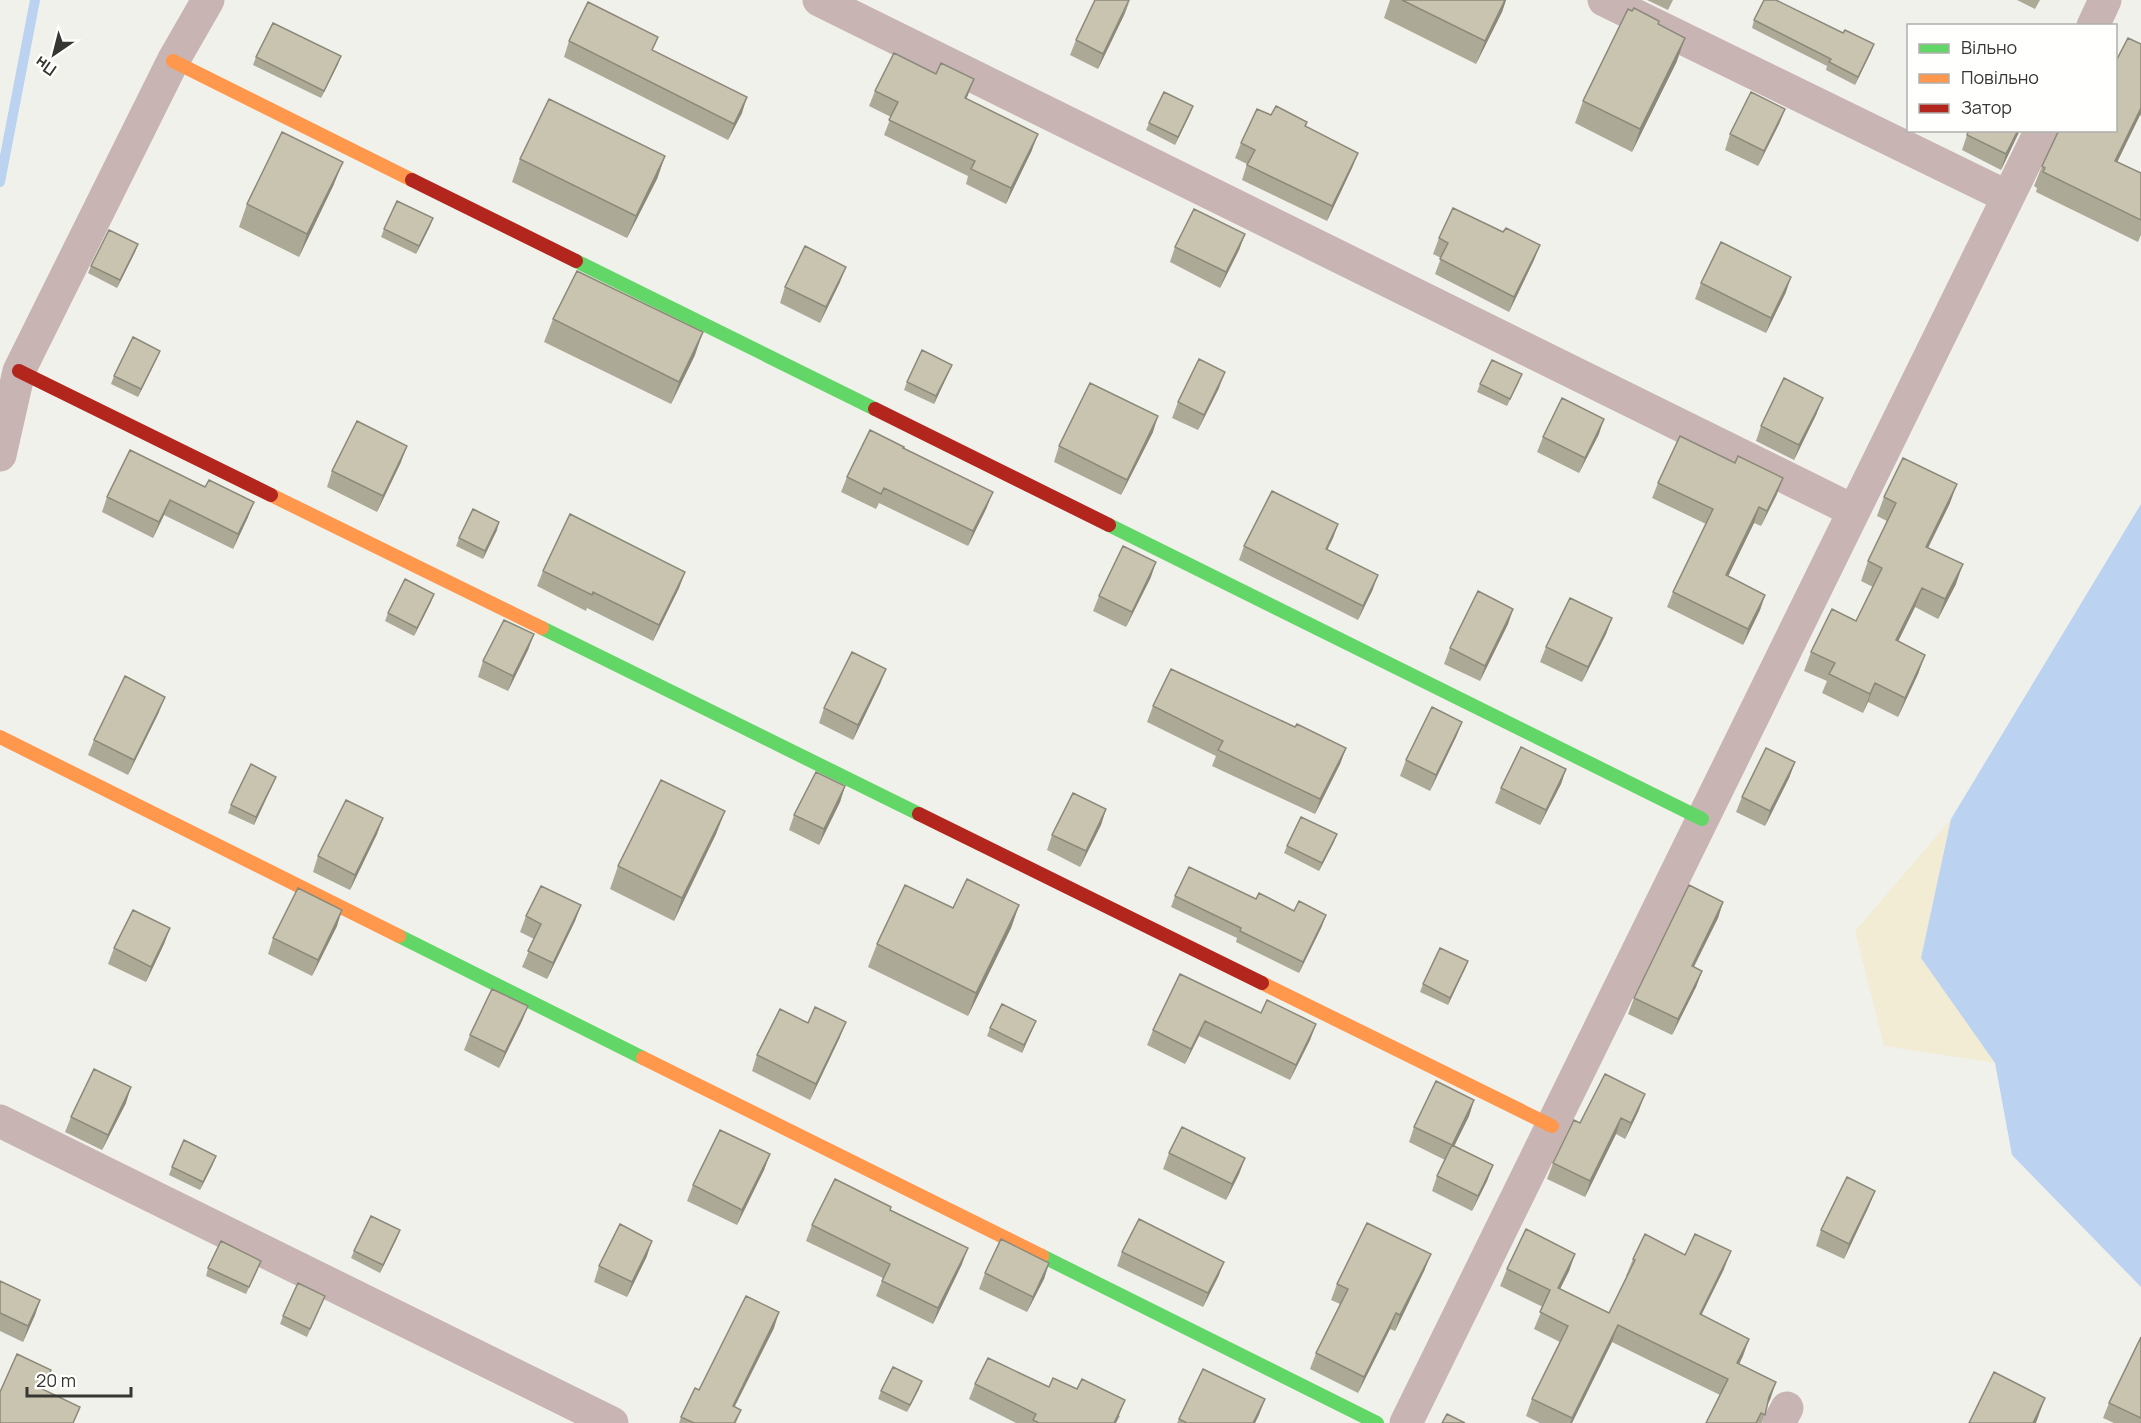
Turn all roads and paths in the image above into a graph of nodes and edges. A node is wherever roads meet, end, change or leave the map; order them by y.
1 (208, 0) edge
2 (819, 0) edge
3 (1604, 0) edge
4 (2105, 0) edge
5 (2093, 24) edge
6 (173, 61) junction
7 (2040, 132) edge
8 (2008, 197) junction
9 (20, 371) junction
10 (0, 455) edge
11 (1854, 511) junction
12 (0, 737) edge
13 (1702, 819) junction
14 (0, 1121) edge
15 (1552, 1126) junction
16 (612, 1423) edge
17 (1377, 1423) edge
18 (1406, 1423) edge

1 - 6 street
2 - 11 street
3 - 8 street
4 - 5 street
6 - 9 street
6 - 13 street
7 - 8 street
8 - 11 street
9 - 10 street
9 - 15 street
11 - 13 street
12 - 17 street
13 - 15 street
14 - 16 street
15 - 18 street

